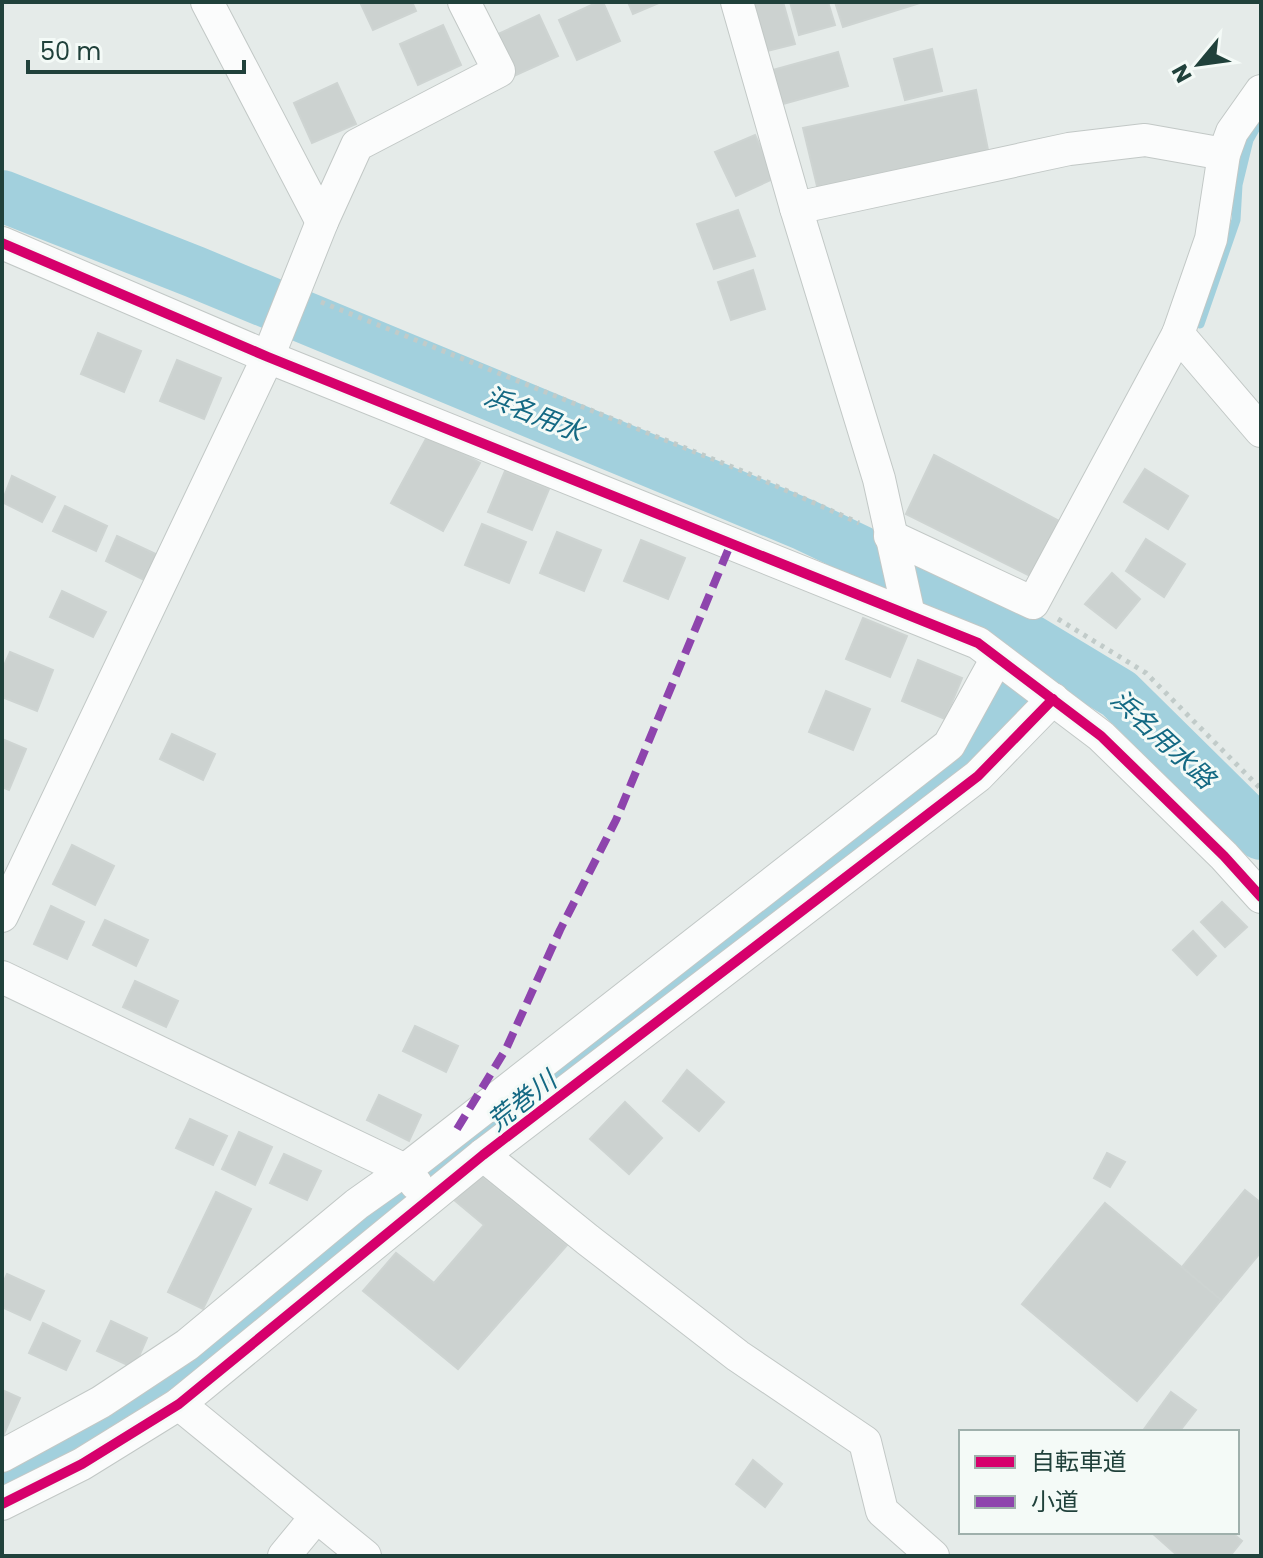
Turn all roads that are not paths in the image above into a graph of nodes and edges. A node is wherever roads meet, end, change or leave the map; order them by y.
1 (207, 2) edge
2 (464, 2) edge
3 (737, 2) edge
4 (1261, 91) edge
5 (1224, 154) junction
6 (796, 208) junction
7 (322, 222) junction
8 (2, 243) edge
9 (1178, 334) junction
10 (271, 348) junction
11 (1261, 431) edge
12 (890, 536) junction
13 (909, 615) junction
14 (997, 658) junction
15 (1053, 699) junction
16 (1261, 897) edge
17 (2, 916) edge
18 (2, 977) edge
19 (483, 1155) junction
20 (418, 1187) junction
21 (179, 1404) junction
22 (2, 1456) edge
23 (2, 1504) edge
24 (316, 1517) junction
25 (284, 1556) edge
26 (365, 1556) edge
27 (933, 1556) edge

1 - 7 street
2 - 7 street
3 - 6 street
4 - 5 street
5 - 6 street
5 - 9 street
6 - 12 street
7 - 10 street
8 - 10 street
9 - 11 street
9 - 12 street
10 - 13 street
10 - 17 street
12 - 13 street
13 - 14 street
14 - 15 street
14 - 20 street
15 - 16 street
15 - 19 street
18 - 20 street
19 - 20 street
19 - 27 street
20 - 21 street
20 - 22 street
21 - 23 street
21 - 24 street
24 - 25 street
24 - 26 street

